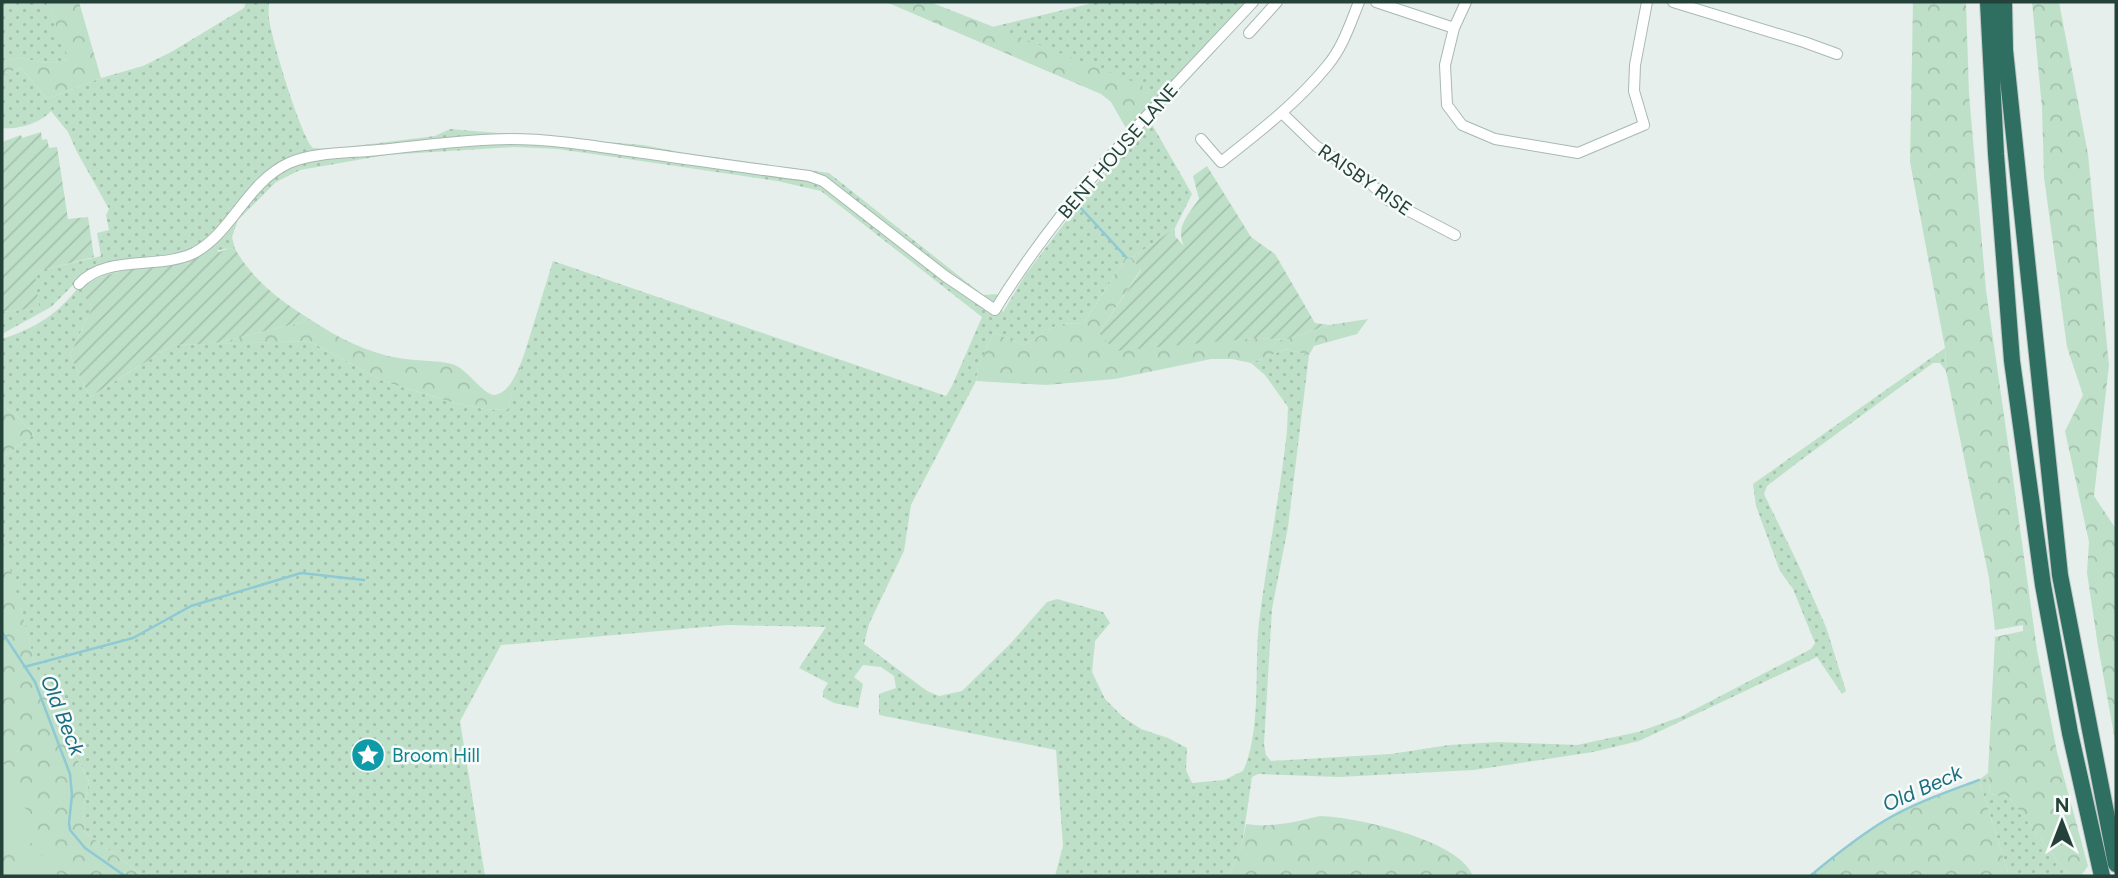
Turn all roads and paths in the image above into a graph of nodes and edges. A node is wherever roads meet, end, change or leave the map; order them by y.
1 (1253, 2) edge
2 (1277, 2) edge
3 (1359, 2) edge
4 (1376, 2) edge
5 (1465, 2) edge
6 (1647, 2) edge
7 (1672, 2) edge
8 (1988, 2) edge
9 (2004, 2) edge
10 (1454, 27) junction
11 (1249, 33) dead end
12 (1836, 54) dead end
13 (1282, 113) junction
14 (1201, 139) dead end
15 (1455, 235) dead end
16 (79, 284) dead end
17 (2116, 864) edge
18 (2102, 876) edge

1 - 16 street, BENT HOUSE LANE
2 - 11 street
3 - 13 street
4 - 10 street
5 - 10 street
6 - 10 street
7 - 12 street
8 - 18 highway
9 - 17 highway
13 - 14 street
13 - 15 street, RAISBY RISE

